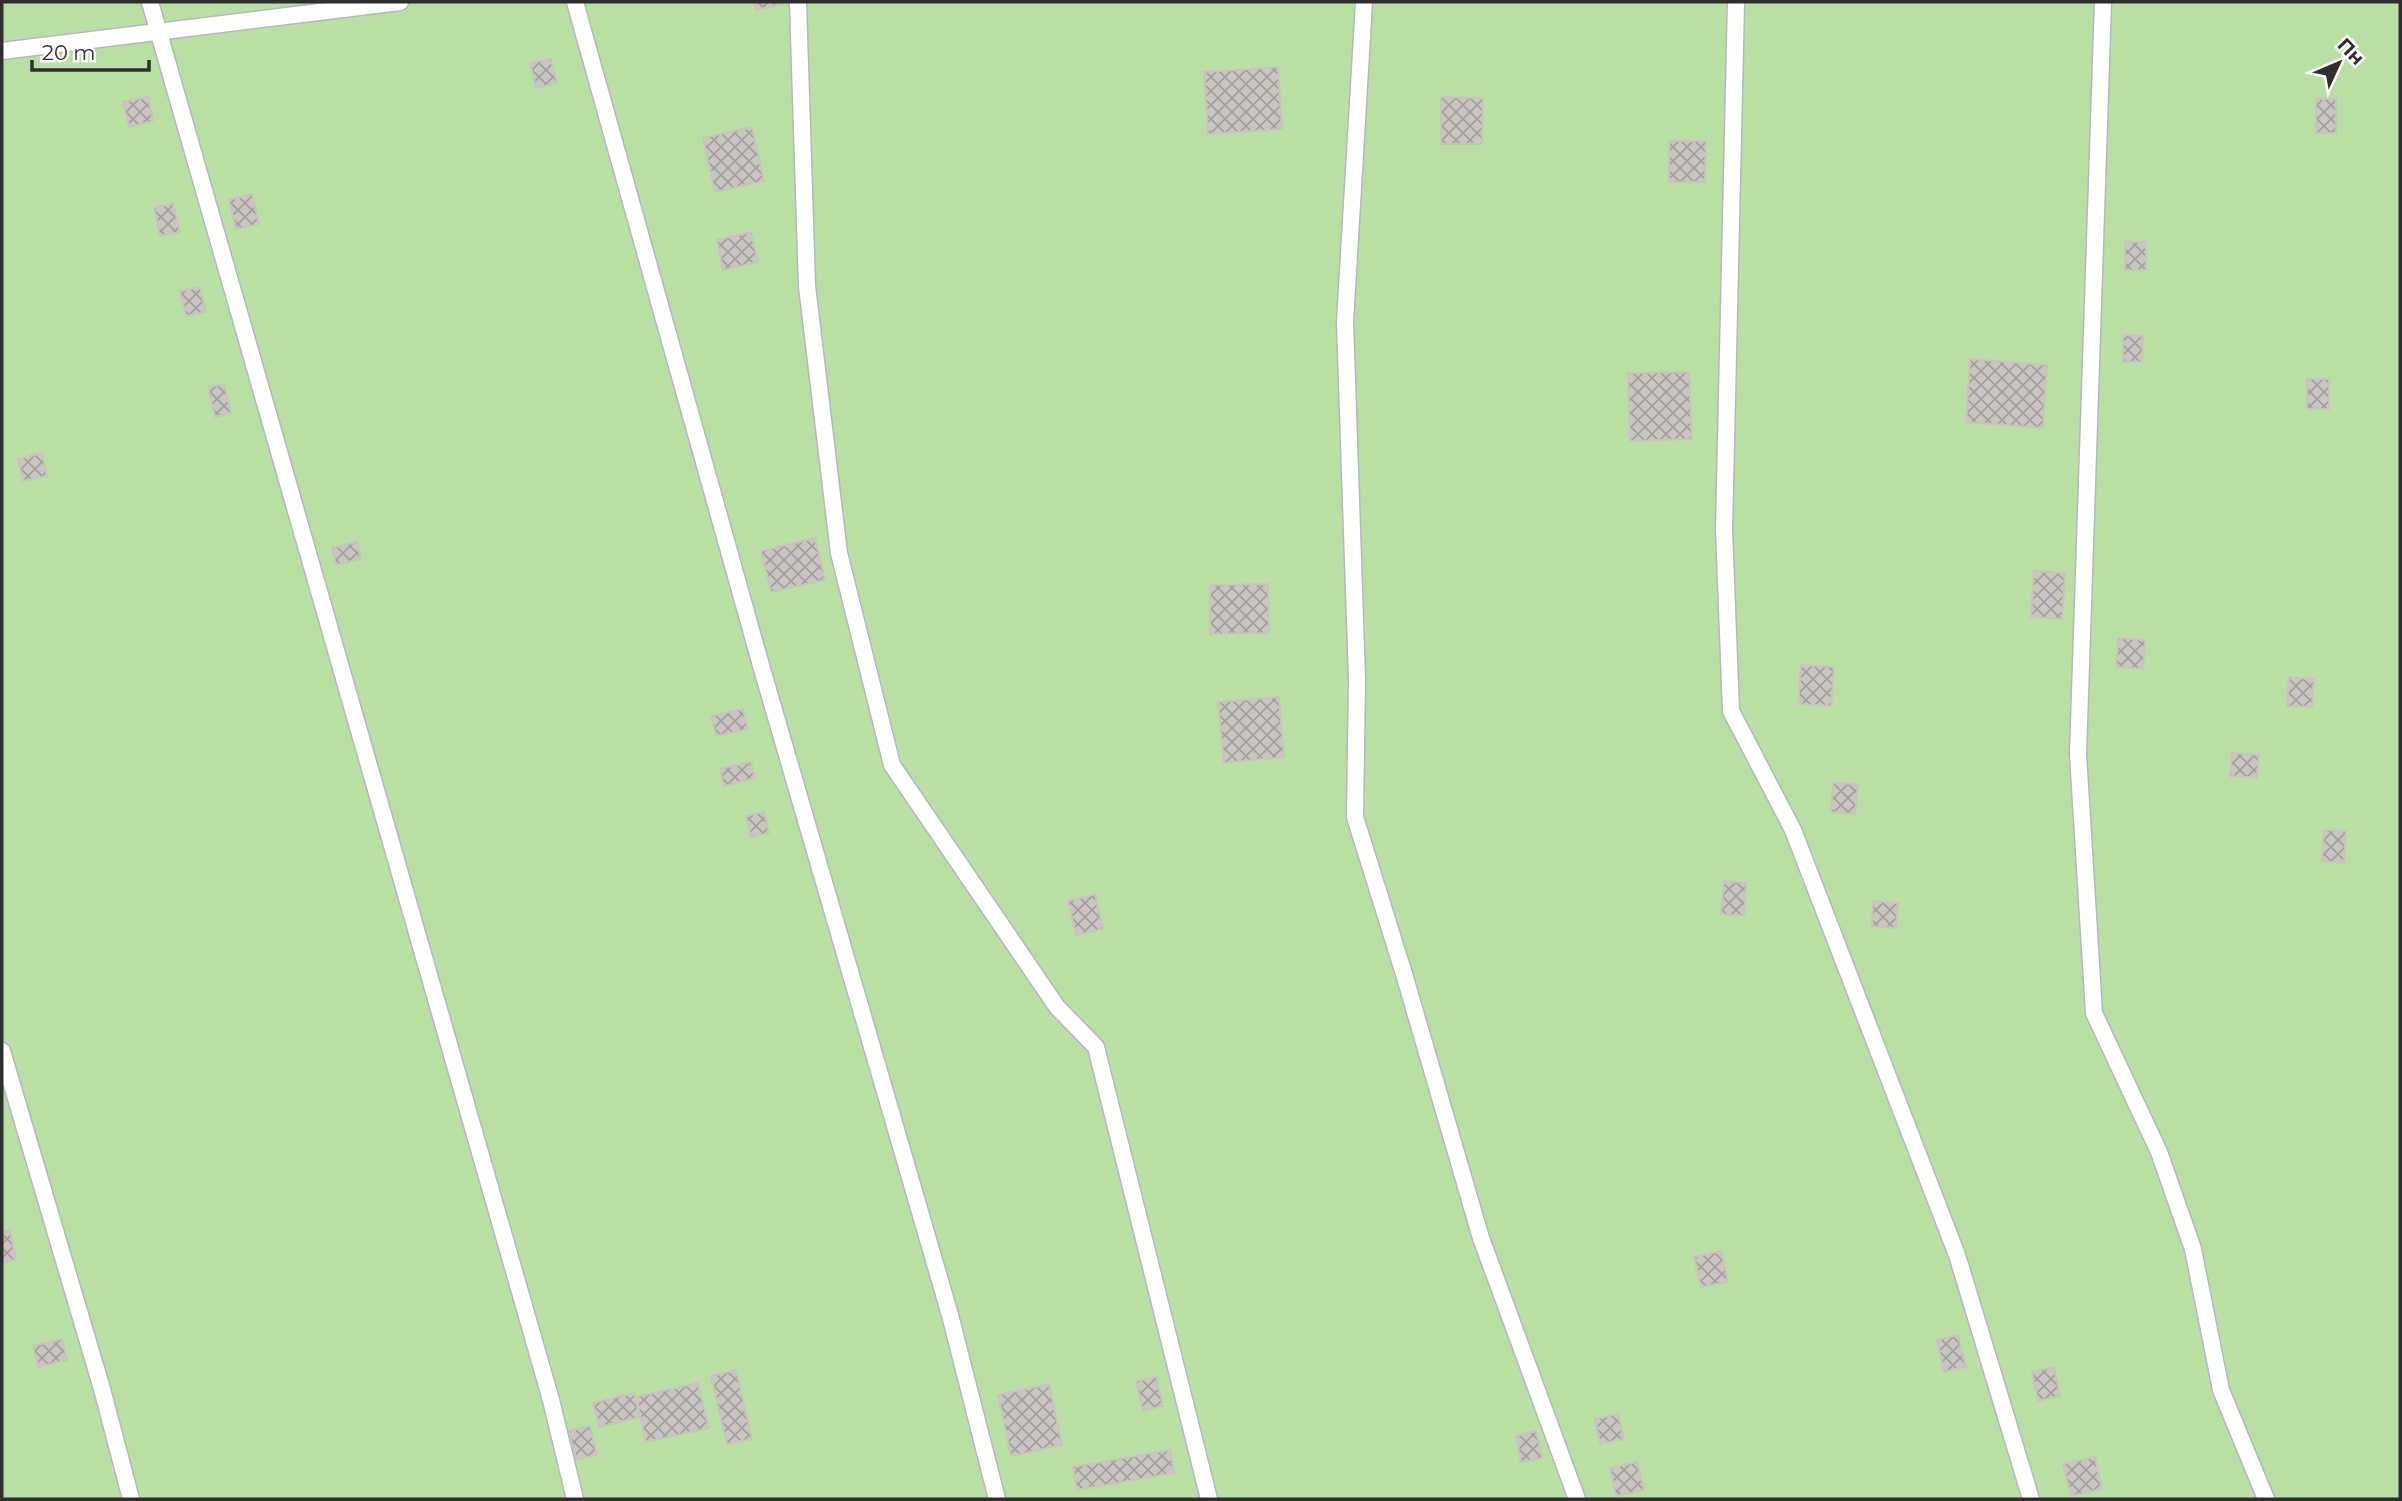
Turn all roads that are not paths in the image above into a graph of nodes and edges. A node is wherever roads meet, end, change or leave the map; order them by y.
1 (150, 2) edge
2 (400, 2) edge
3 (575, 2) edge
4 (798, 2) edge
5 (1364, 2) edge
6 (1736, 2) edge
7 (2103, 2) edge
8 (158, 34) junction
9 (2, 51) edge
10 (2, 1051) edge
11 (131, 1499) edge
12 (575, 1499) edge
13 (997, 1499) edge
14 (1209, 1499) edge
15 (1577, 1499) edge
16 (2031, 1499) edge
17 (2266, 1499) edge

1 - 8 lane
2 - 8 lane
3 - 13 lane
4 - 14 lane
5 - 15 lane
6 - 16 lane
7 - 17 lane
8 - 9 lane
8 - 12 lane
10 - 11 lane

